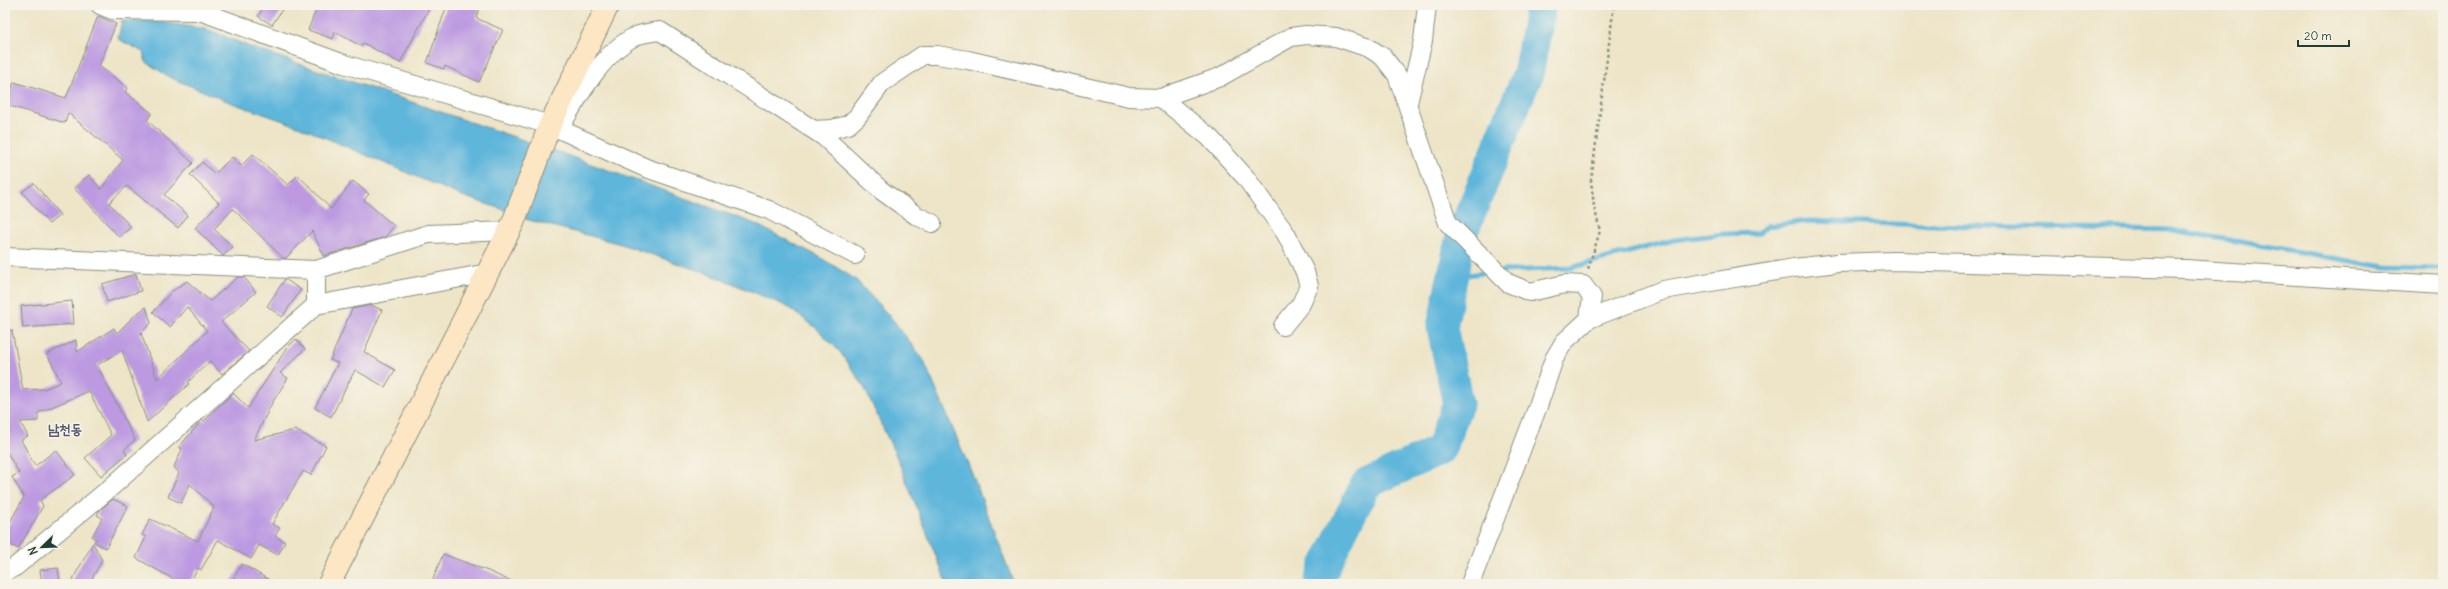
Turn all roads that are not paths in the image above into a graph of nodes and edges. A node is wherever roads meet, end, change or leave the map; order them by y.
1 (100, 5) edge
2 (608, 5) edge
3 (1427, 5) edge
4 (1161, 98) junction
5 (1408, 102) junction
6 (551, 130) junction
7 (814, 130) junction
8 (932, 223) dead end
9 (511, 227) junction
10 (855, 255) dead end
11 (5, 257) edge
12 (316, 270) junction
13 (488, 273) junction
14 (2443, 285) edge
15 (316, 305) junction
16 (1589, 319) junction
17 (1283, 326) dead end
18 (5, 572) edge
19 (329, 584) edge
20 (1470, 584) edge

1 - 6 street
2 - 6 main road
3 - 5 street
4 - 5 street
4 - 7 street
4 - 17 street
5 - 16 street
6 - 7 street
6 - 9 main road
6 - 10 street
7 - 8 street
9 - 12 street
9 - 13 main road
11 - 12 street
12 - 15 street
13 - 15 street
13 - 19 main road
14 - 16 street
15 - 18 street
16 - 20 street

